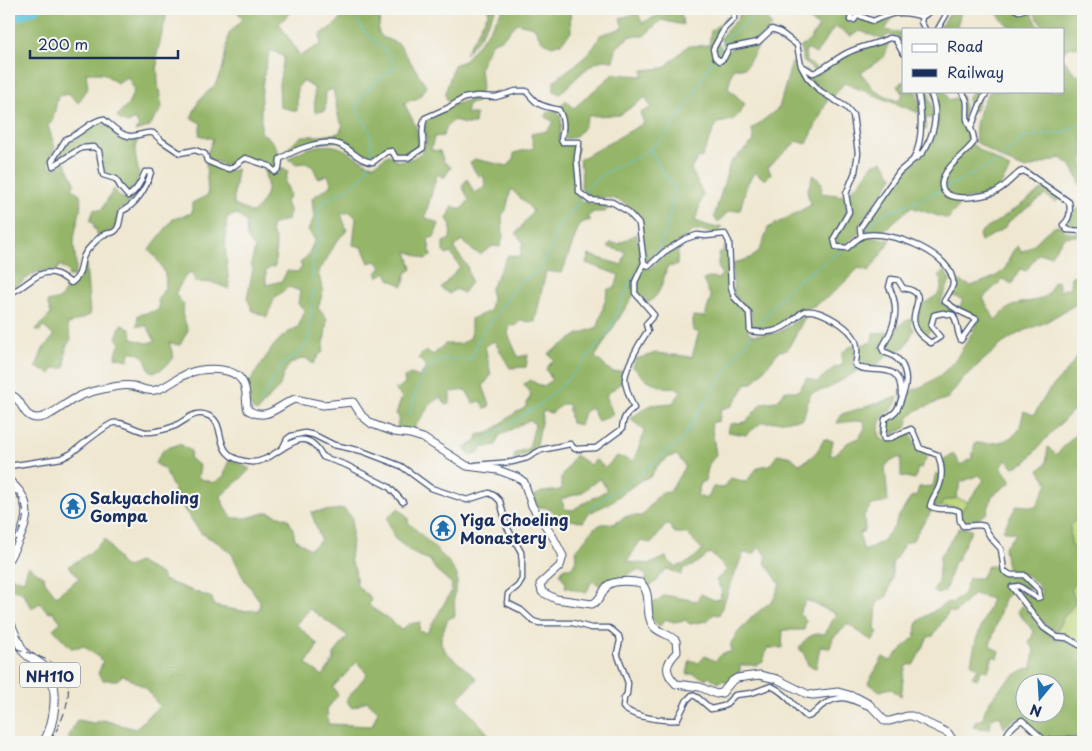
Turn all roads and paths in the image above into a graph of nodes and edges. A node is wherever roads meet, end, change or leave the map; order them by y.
1 (731, 9) edge
2 (853, 9) edge
3 (935, 9) edge
4 (1015, 9) edge
5 (1026, 9) edge
6 (922, 17) junction
7 (924, 28) edge
8 (939, 28) edge
9 (902, 51) edge
10 (801, 66) junction
11 (918, 92) edge
12 (930, 92) edge
13 (962, 92) edge
14 (987, 92) edge
15 (971, 127) junction
16 (913, 160) junction
17 (1083, 232) edge
18 (861, 237) junction
19 (644, 263) junction
20 (9, 287) edge
21 (9, 395) edge
22 (901, 399) junction
23 (283, 447) junction
24 (9, 466) edge
25 (467, 466) junction
26 (9, 481) edge
27 (403, 502) dead end
28 (9, 558) edge
29 (9, 621) edge
30 (1083, 647) edge
31 (873, 708) junction
32 (1083, 737) edge
33 (44, 742) edge
34 (954, 742) edge
35 (1005, 742) edge

1 - 10 street
2 - 6 street
3 - 6 street
3 - 8 street
4 - 5 street
6 - 7 street
9 - 10 street
10 - 18 street
11 - 16 street
12 - 16 street
13 - 15 street
14 - 15 street
15 - 17 street
16 - 18 street
18 - 22 street
19 - 20 street
19 - 22 street
19 - 25 street
21 - 25 main road
22 - 30 street
23 - 24 street
23 - 27 street
23 - 31 street
25 - 31 main road
26 - 28 highway
29 - 33 highway, NH110
31 - 34 main road
32 - 35 street

